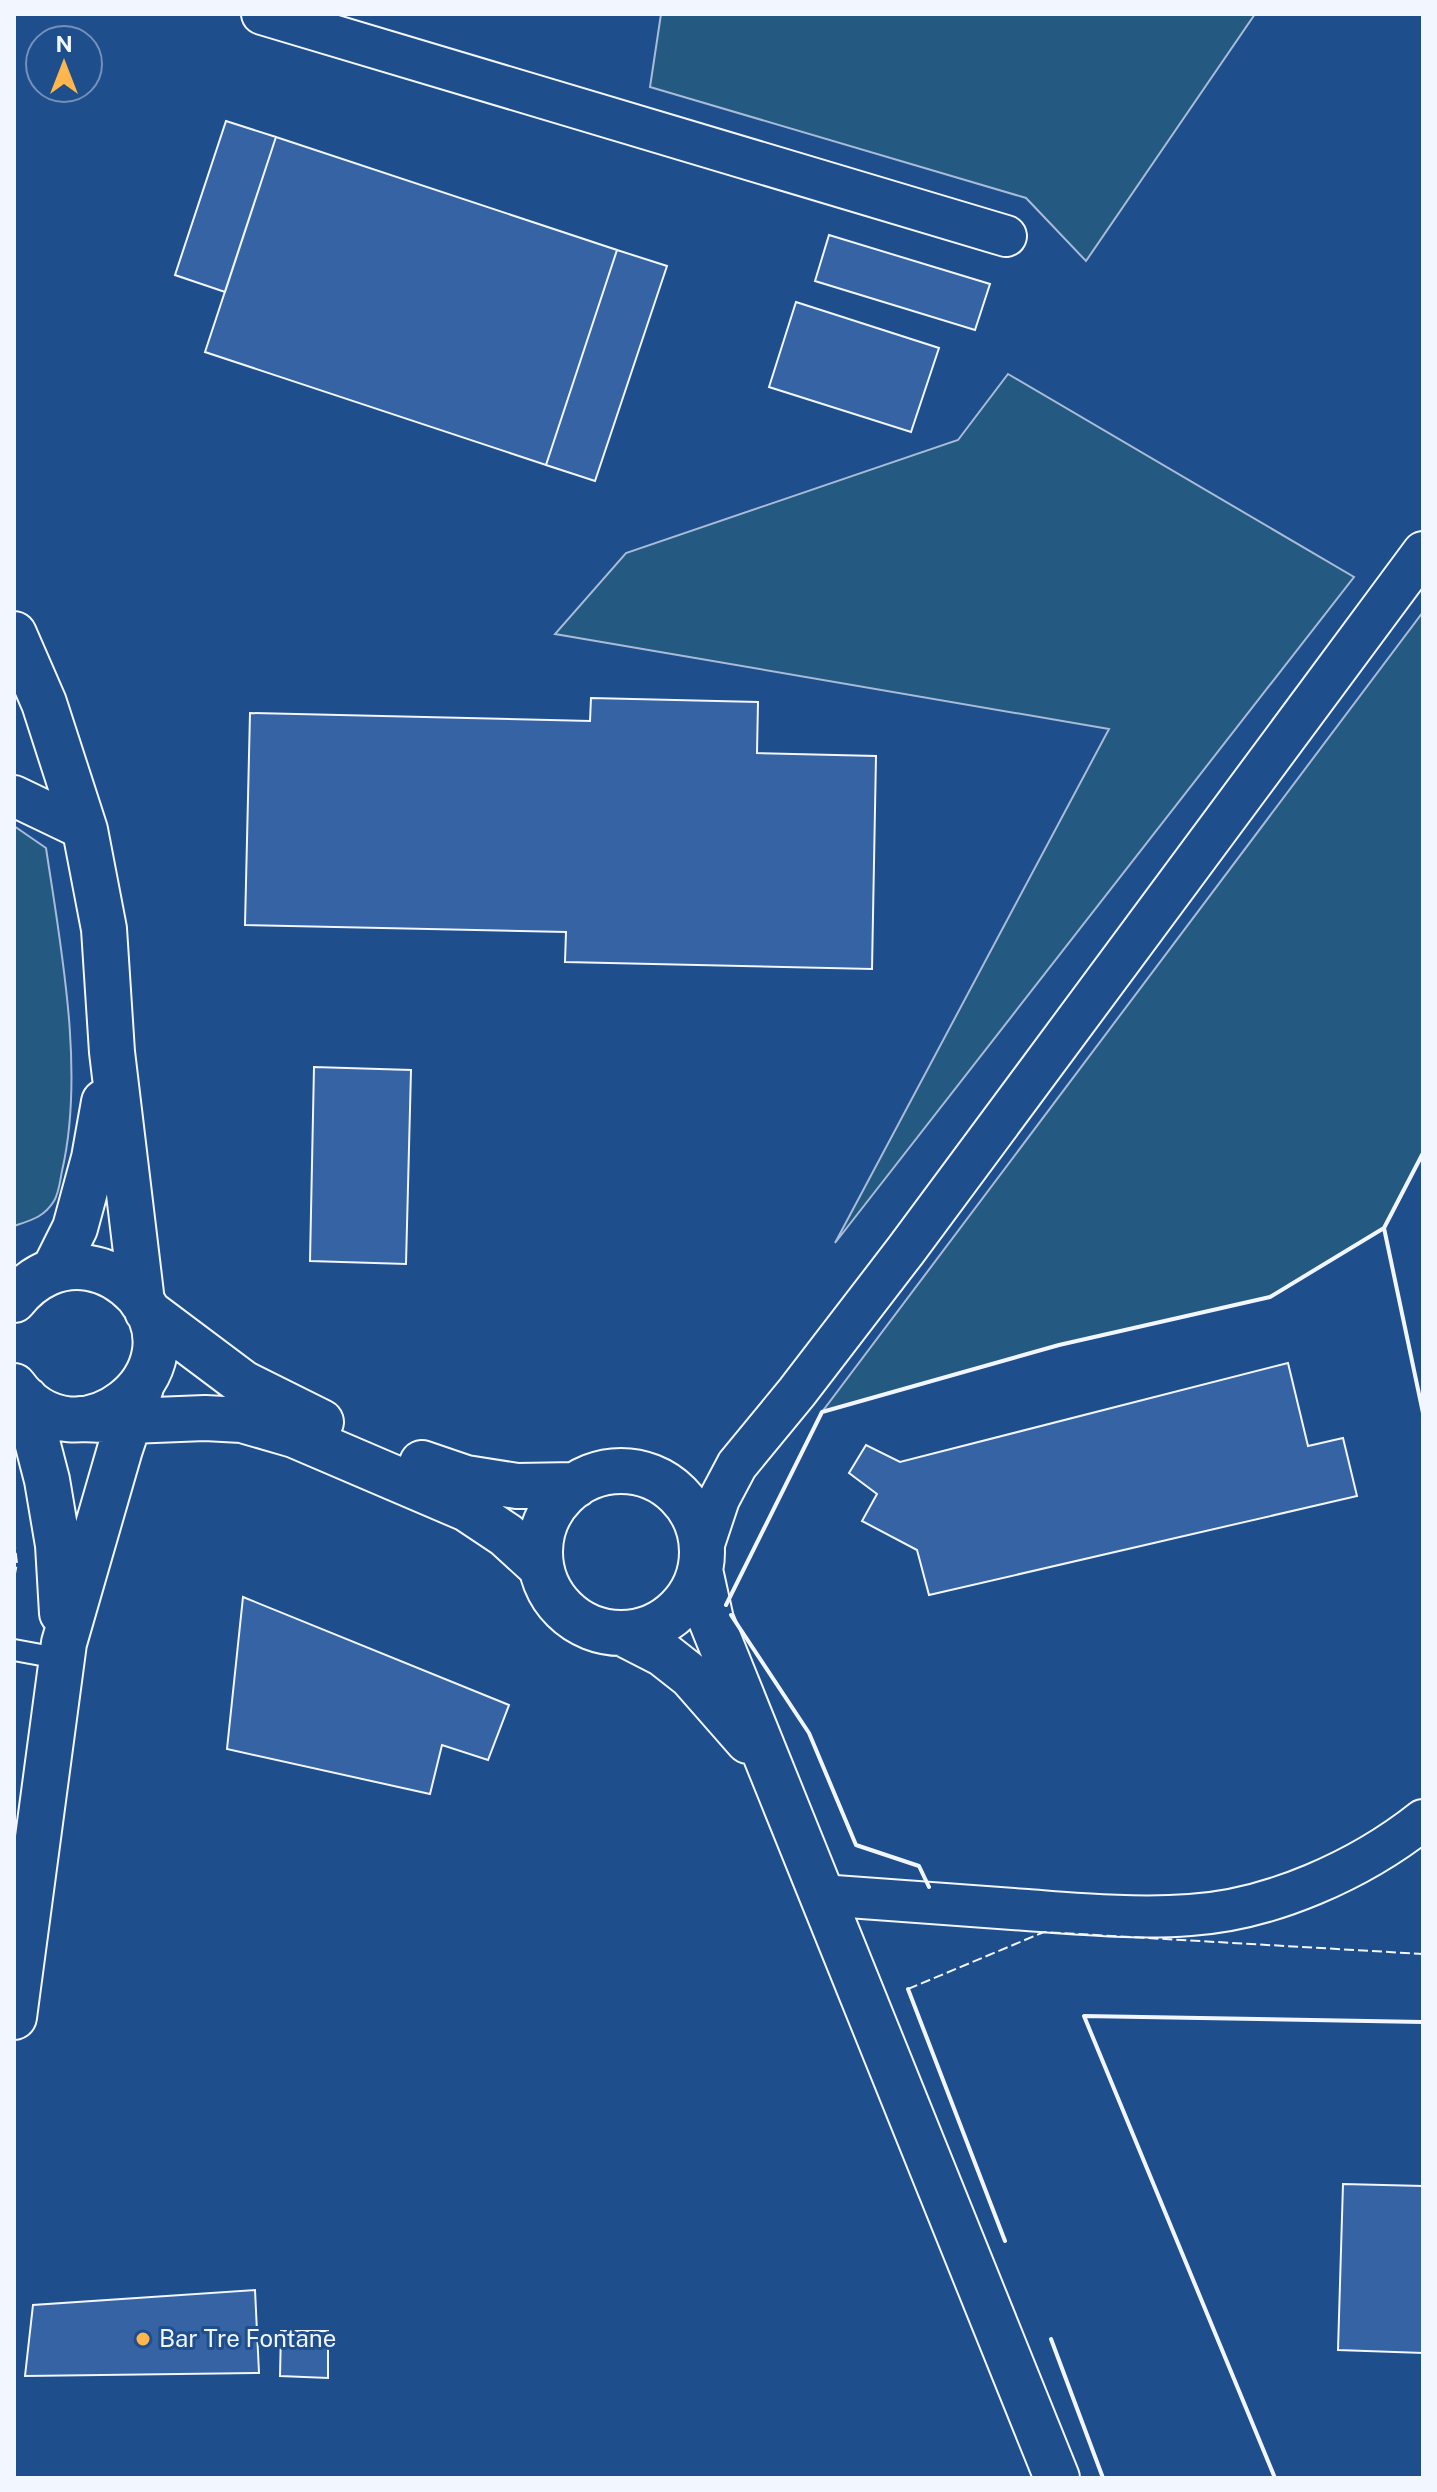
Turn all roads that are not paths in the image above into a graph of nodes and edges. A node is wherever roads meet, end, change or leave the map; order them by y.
1 (262, 14) edge
2 (1006, 236) dead end
3 (1423, 552) edge
4 (14, 634) edge
5 (14, 796) edge
6 (85, 830) junction
7 (112, 1052) junction
8 (32, 1277) edge
9 (145, 1306) junction
10 (20, 1392) edge
11 (135, 1404) junction
12 (576, 1485) junction
13 (701, 1560) junction
14 (541, 1567) junction
15 (624, 1634) junction
16 (14, 1650) edge
17 (63, 1651) junction
18 (771, 1766) junction
19 (1423, 1820) edge
20 (821, 1895) junction
21 (14, 2017) edge
22 (1057, 2478) edge

1 - 2 street
3 - 13 street
4 - 6 street
5 - 6 street
6 - 7 street
7 - 8 street
7 - 9 street
8 - 9 street
9 - 11 street
9 - 12 street
10 - 11 street
10 - 17 street
11 - 14 street
11 - 17 street
12 - 13 street
12 - 14 street
13 - 15 street
13 - 18 street
14 - 15 street
15 - 18 street
16 - 17 lane
17 - 21 street
18 - 20 street
19 - 20 street
20 - 22 street

